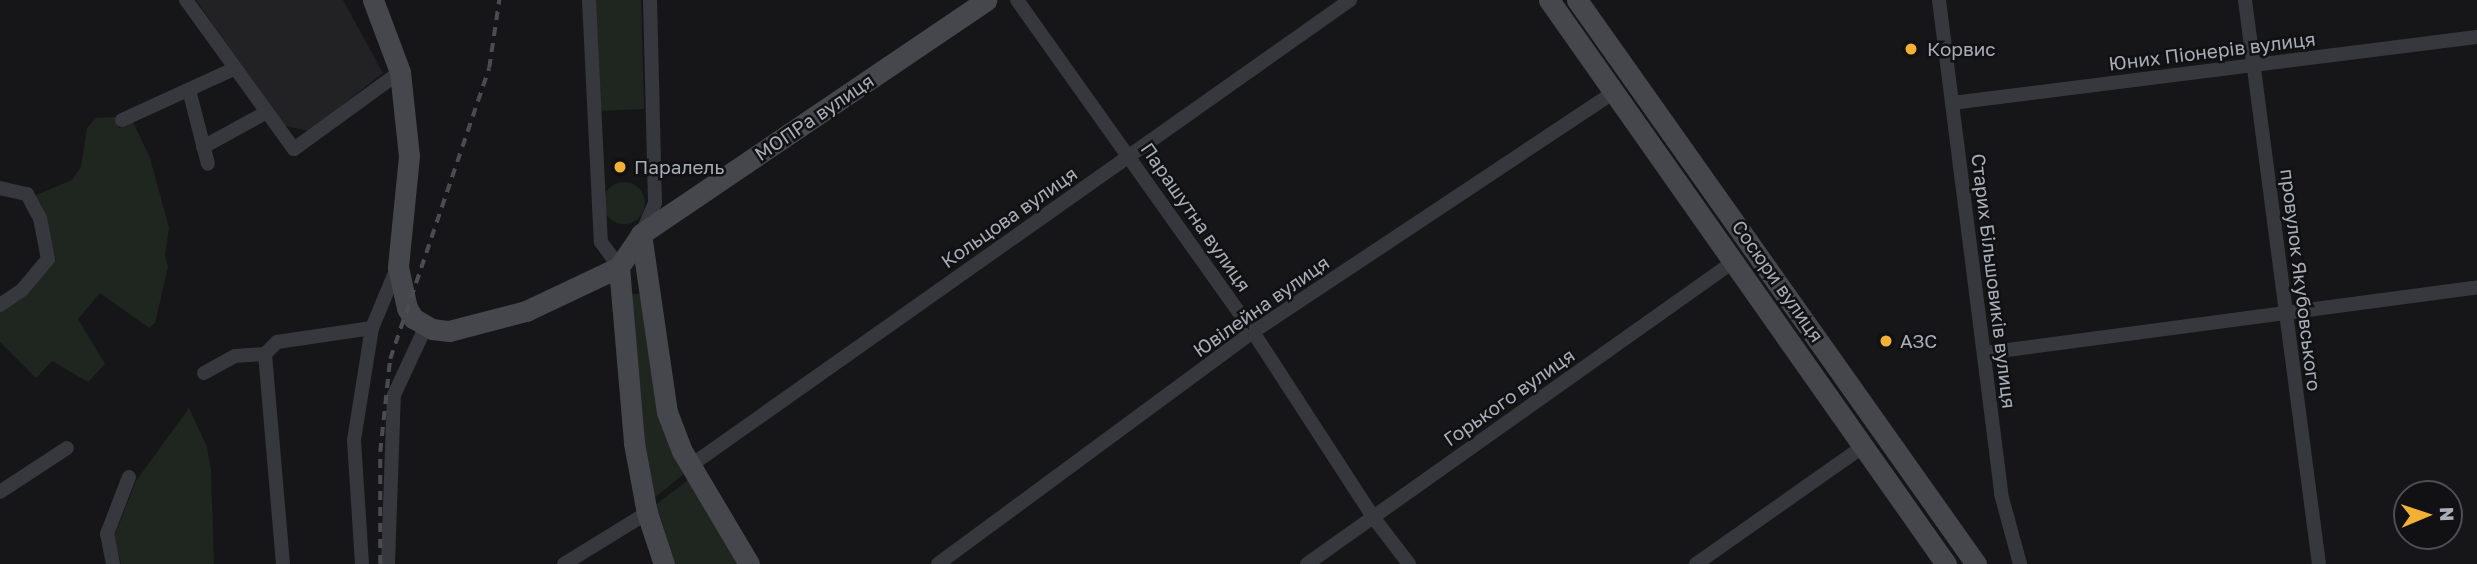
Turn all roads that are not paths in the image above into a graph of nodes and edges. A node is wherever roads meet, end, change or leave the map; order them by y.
1 (186, 0) edge
2 (373, 0) edge
3 (590, 0) edge
4 (650, 0) edge
5 (986, 0) edge
6 (1017, 0) edge
7 (1350, 0) edge
8 (1549, 0) edge
9 (1577, 0) edge
10 (1939, 0) edge
11 (2245, 0) edge
12 (2477, 37) edge
13 (2254, 66) junction
14 (233, 68) junction
15 (400, 72) junction
16 (189, 90) junction
17 (1614, 92) junction
18 (1952, 103) junction
19 (265, 113) junction
20 (122, 120) dead end
21 (204, 147) junction
22 (1128, 156) junction
23 (208, 164) dead end
24 (0, 188) edge
25 (641, 234) junction
26 (1733, 262) junction
27 (398, 267) junction
28 (618, 267) junction
29 (2477, 287) edge
30 (0, 305) edge
31 (2285, 313) junction
32 (426, 326) junction
33 (372, 328) junction
34 (1253, 332) junction
35 (1985, 353) junction
36 (265, 354) junction
37 (204, 373) dead end
38 (67, 448) dead end
39 (1861, 448) junction
40 (690, 466) junction
41 (129, 477) dead end
42 (0, 492) edge
43 (647, 513) junction
44 (1373, 517) junction
45 (113, 564) edge
46 (283, 564) edge
47 (362, 564) edge
48 (388, 564) edge
49 (564, 564) edge
50 (664, 564) edge
51 (749, 564) edge
52 (938, 564) edge
53 (1307, 564) edge
54 (1409, 564) edge
55 (1696, 564) edge
56 (1946, 564) edge
57 (1976, 564) edge
58 (2020, 564) edge
59 (2319, 564) edge

1 - 14 street
2 - 15 street
3 - 28 street
4 - 25 street
5 - 25 street, МОПРа вулиця
6 - 22 street, Парашутна вулиця
7 - 22 street, Кольцова вулиця
8 - 17 street, Сосюри вулиця
9 - 57 street, Сосюри вулиця
10 - 18 street, Старих Більшовиків вулиця
11 - 13 street, провулок Якубовського
12 - 13 street, Юних Піонерів вулиця
13 - 18 street, Юних Піонерів вулиця
13 - 31 street, провулок Якубовського
14 - 16 street
14 - 19 street
15 - 19 street
15 - 27 street
16 - 20 street
16 - 21 street
17 - 26 street, Сосюри вулиця
17 - 34 street, Ювілейна вулиця
18 - 35 street, Старих Більшовиків вулиця
19 - 21 street
21 - 23 street
22 - 34 street, Парашутна вулиця
22 - 40 street, Кольцова вулиця
24 - 30 street
25 - 28 street
25 - 40 street
26 - 39 street, Сосюри вулиця
26 - 44 street, Горького вулиця
27 - 32 street
27 - 33 street
28 - 32 street
28 - 43 street
29 - 31 street
31 - 35 street
31 - 59 street, провулок Якубовського
32 - 48 street
33 - 36 street
33 - 47 street
34 - 44 street, Парашутна вулиця
34 - 52 street, Ювілейна вулиця
35 - 58 street, Старих Більшовиків вулиця
36 - 37 street
36 - 46 street
38 - 42 street
39 - 55 street
39 - 56 street, Сосюри вулиця
40 - 51 street
41 - 45 street
43 - 49 street
43 - 50 street
44 - 53 street, Горького вулиця
44 - 54 street, Парашутна вулиця

